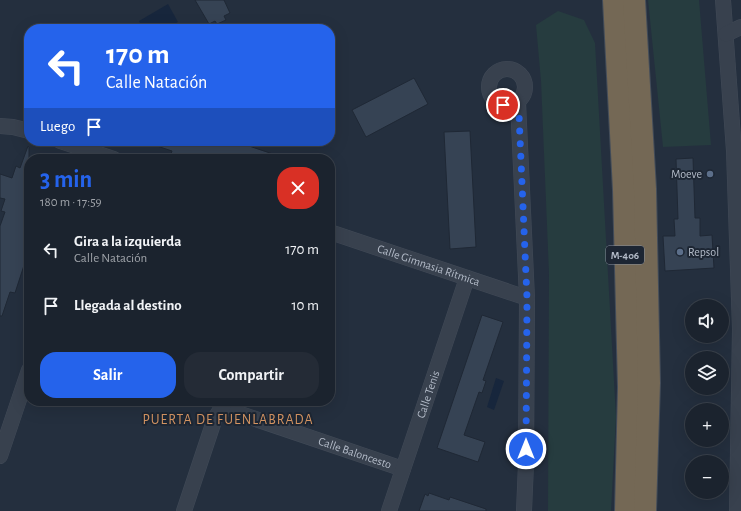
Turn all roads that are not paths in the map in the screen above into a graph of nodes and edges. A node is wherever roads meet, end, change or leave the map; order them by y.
1 (614, 0) edge
2 (634, 0) edge
3 (723, 0) edge
4 (741, 27) edge
5 (726, 34) junction
6 (516, 107) dead end
7 (0, 126) edge
8 (24, 130) edge
9 (73, 146) edge
10 (94, 154) edge
11 (335, 234) edge
12 (467, 278) junction
13 (527, 298) junction
14 (24, 385) edge
15 (221, 406) edge
16 (228, 406) edge
17 (0, 456) edge
18 (403, 469) junction
19 (184, 511) edge
20 (389, 511) edge
21 (524, 511) edge
22 (626, 511) edge
23 (645, 511) edge
24 (737, 511) edge

1 - 22 highway, M-406
2 - 23 highway, M-406
3 - 5 street
4 - 5 street
5 - 24 street
6 - 13 street
7 - 8 street
9 - 10 street
11 - 12 street, Calle Gimnasia Rítmica
12 - 13 street, Calle Gimnasia Rítmica
12 - 18 street, Calle Tenis
13 - 21 street
14 - 17 street
15 - 19 street
16 - 18 street, Calle Baloncesto
18 - 20 street, Calle Tenis

